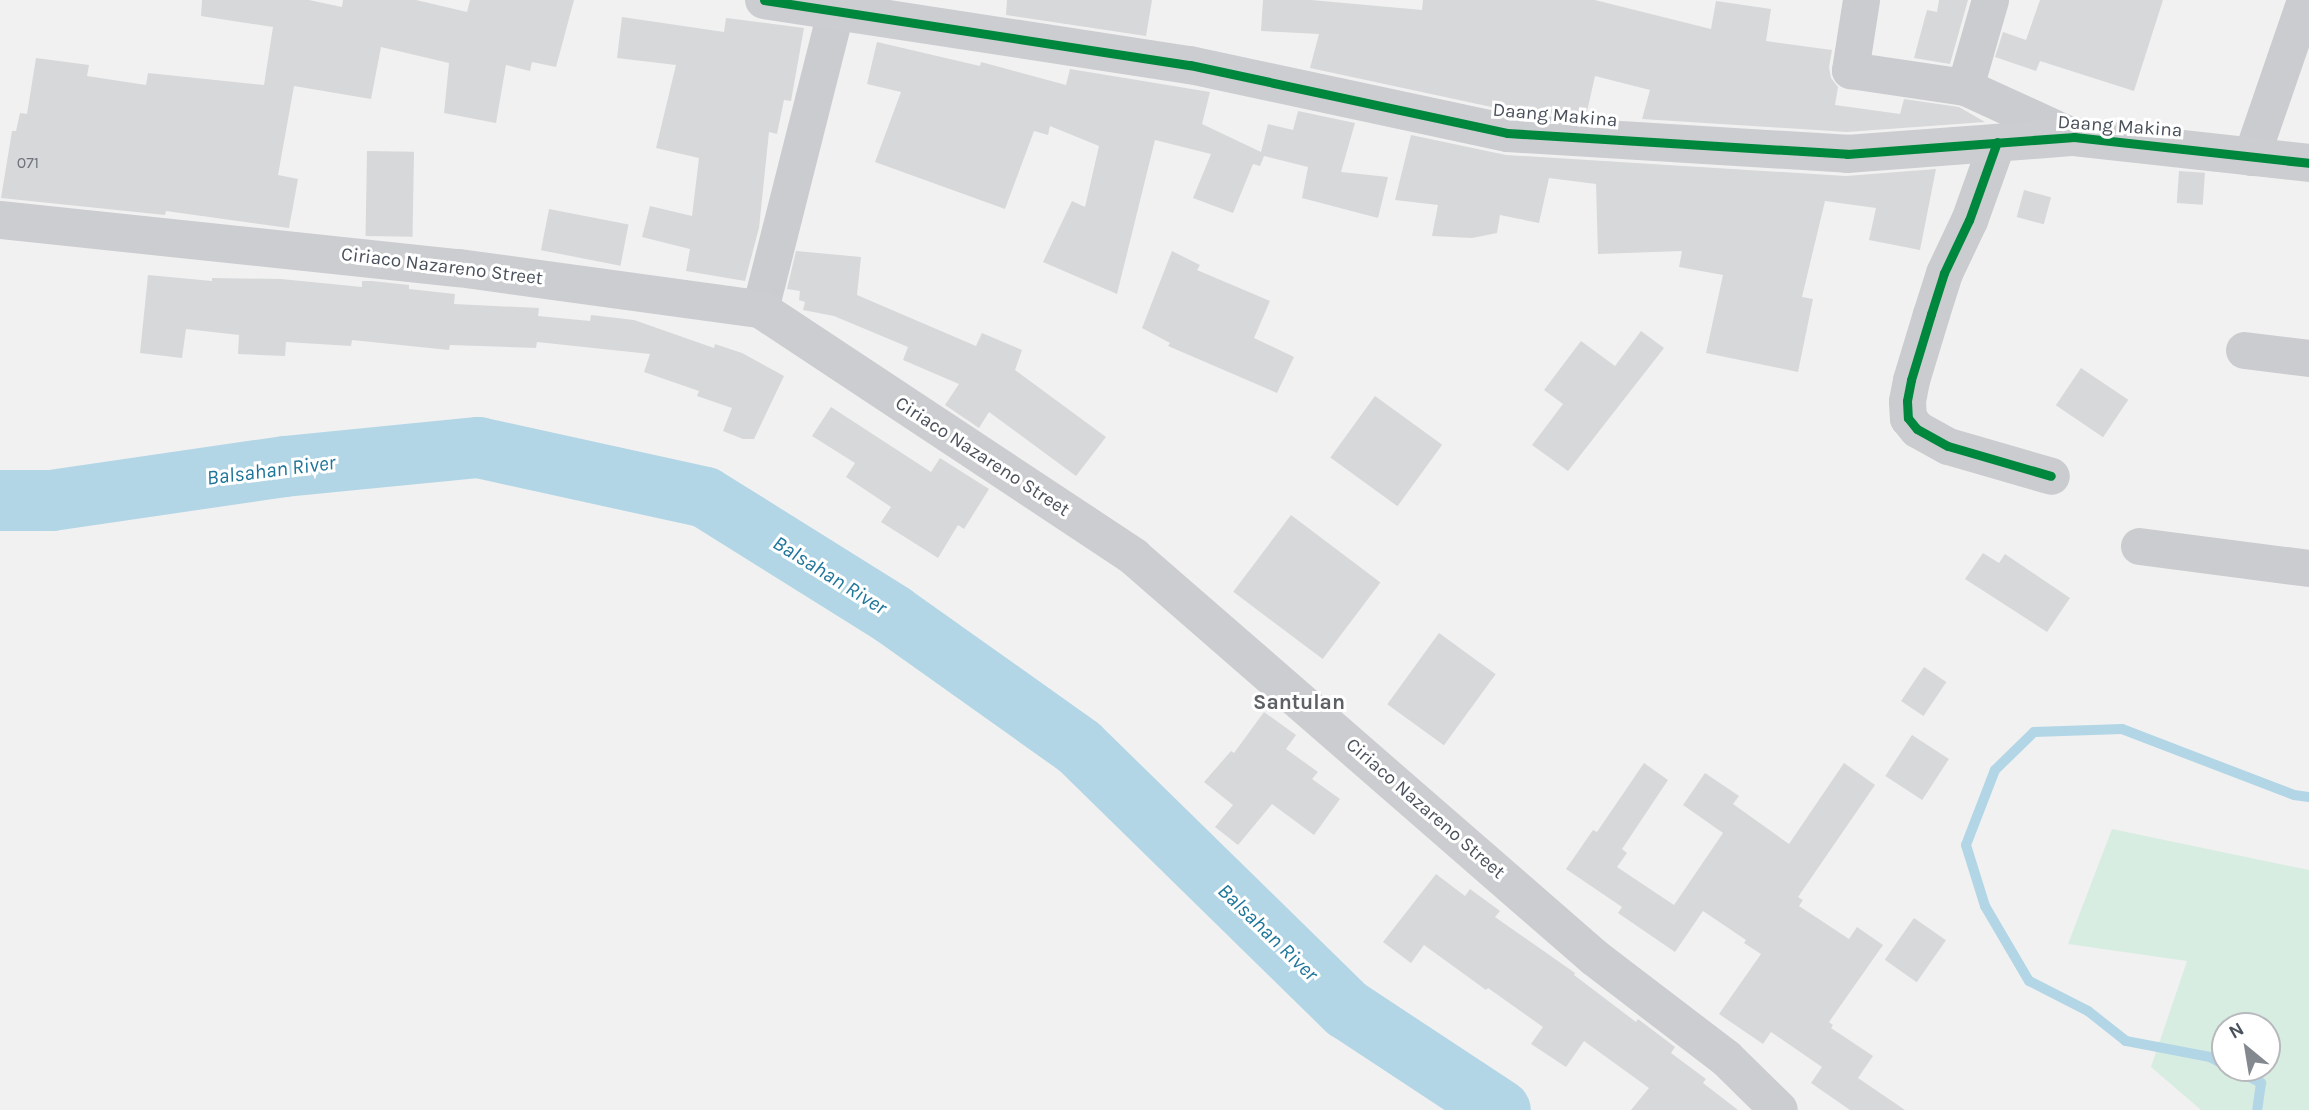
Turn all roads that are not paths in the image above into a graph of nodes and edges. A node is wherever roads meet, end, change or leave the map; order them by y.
1 (764, 0) edge
2 (1861, 0) edge
3 (1990, 0) edge
4 (2305, 0) edge
5 (836, 4) edge
6 (1965, 87) junction
7 (2074, 137) junction
8 (1997, 142) junction
9 (2251, 156) junction
10 (2309, 163) edge
11 (0, 220) edge
12 (760, 309) junction
13 (2244, 349) dead end
14 (2309, 358) edge
15 (2050, 476) dead end
16 (2139, 546) dead end
17 (2309, 568) edge
18 (1779, 1110) edge

1 - 5 main road, Daang Makina
2 - 6 street
3 - 6 street
4 - 9 street
5 - 8 main road, Daang Makina
5 - 12 street
6 - 7 street
7 - 8 main road, Daang Makina
7 - 9 main road, Daang Makina
8 - 15 street
9 - 10 main road, Daang Makina
11 - 12 main road, Ciriaco Nazareno Street
12 - 18 main road, Ciriaco Nazareno Street
13 - 14 street
16 - 17 street

